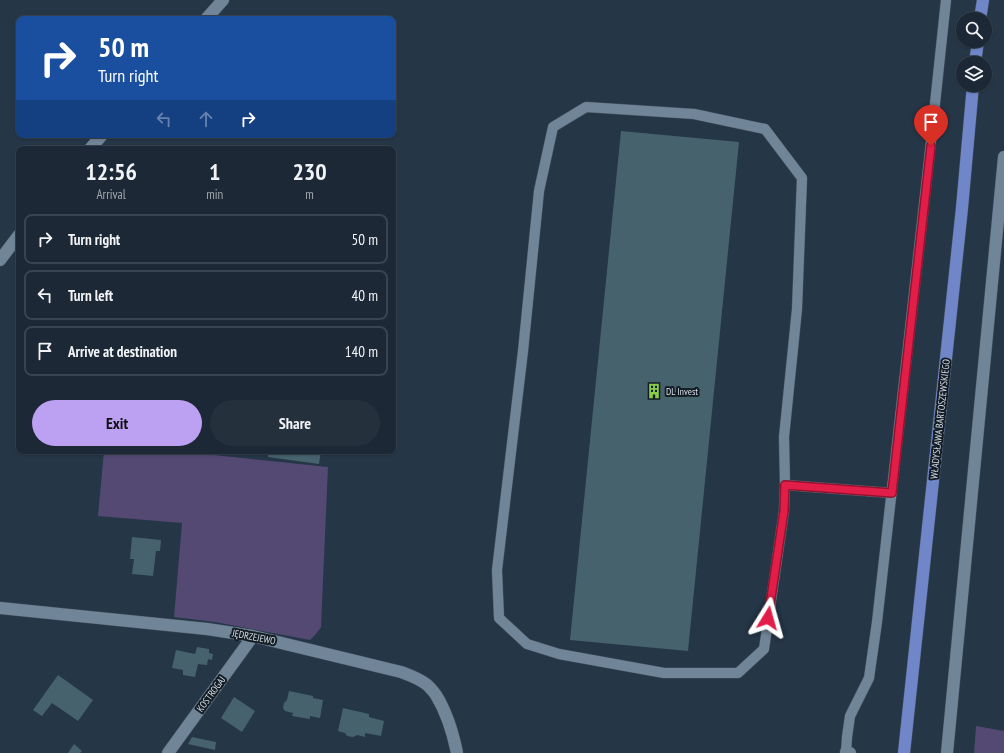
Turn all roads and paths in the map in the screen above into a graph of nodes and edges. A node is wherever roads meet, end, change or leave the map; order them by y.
1 (223, 0) edge
2 (946, 0) edge
3 (983, 0) edge
4 (981, 12) edge
5 (209, 16) edge
6 (972, 92) edge
7 (99, 138) edge
8 (93, 146) edge
9 (1004, 157) edge
10 (16, 239) edge
11 (0, 260) edge
12 (785, 485) junction
13 (892, 493) junction
14 (0, 608) edge
15 (253, 636) junction
16 (168, 753) edge
17 (457, 753) edge
18 (847, 753) edge
19 (904, 753) edge
20 (947, 753) edge

1 - 5 street
2 - 13 lane
3 - 4 main road
6 - 19 main road, WŁADYSŁAWA BARTOSZEWSKIEGO
7 - 8 street
9 - 20 street
10 - 11 street
12 - 12 lane
12 - 13 lane
13 - 18 lane
14 - 15 street, JĘDRZEJEWO
15 - 16 street, KOSTROGAJ
15 - 17 street, JĘDRZEJEWO

